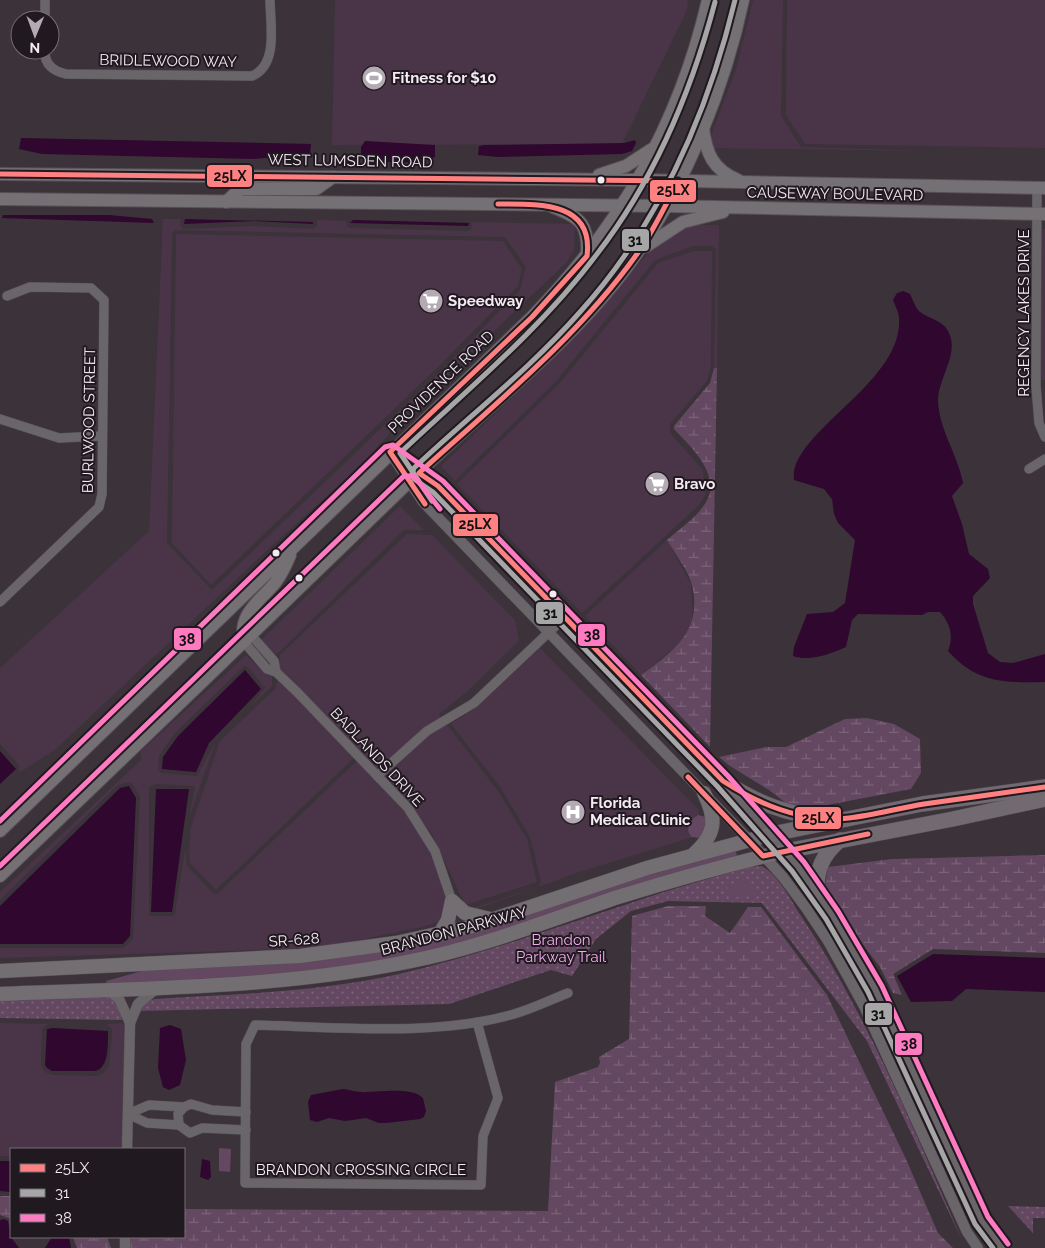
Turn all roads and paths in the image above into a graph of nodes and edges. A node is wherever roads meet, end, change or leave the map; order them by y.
1 (270, 0) edge
2 (708, 0) edge
3 (743, 0) edge
4 (46, 60) edge
5 (703, 126) junction
6 (656, 146) junction
7 (0, 174) edge
8 (333, 177) junction
9 (585, 179) junction
10 (639, 180) junction
11 (678, 181) junction
12 (742, 182) junction
13 (1041, 188) edge
14 (0, 199) edge
15 (226, 202) junction
16 (546, 204) junction
17 (624, 206) junction
18 (665, 206) junction
19 (745, 208) junction
20 (1041, 214) edge
21 (637, 253) junction
22 (587, 256) junction
23 (7, 296) dead end
24 (1040, 386) edge
25 (0, 419) edge
26 (102, 436) junction
27 (1045, 437) edge
28 (390, 452) junction
29 (1045, 459) edge
30 (1029, 469) dead end
31 (419, 472) junction
32 (409, 482) junction
33 (292, 548) junction
34 (2, 598) edge
35 (565, 617) junction
36 (548, 632) junction
37 (247, 639) junction
38 (377, 776) junction
39 (723, 780) junction
40 (1045, 787) edge
41 (704, 793) junction
42 (1045, 799) edge
43 (848, 818) junction
44 (0, 831) edge
45 (772, 834) junction
46 (748, 840) junction
47 (841, 840) junction
48 (786, 851) junction
49 (693, 854) junction
50 (763, 856) junction
51 (0, 876) edge
52 (817, 893) junction
53 (452, 901) junction
54 (494, 920) junction
55 (439, 935) junction
56 (4, 969) edge
57 (158, 987) junction
58 (106, 989) junction
59 (568, 993) dead end
60 (0, 994) edge
61 (478, 1022) junction
62 (130, 1023) junction
63 (184, 1107) junction
64 (202, 1109) junction
65 (246, 1112) junction
66 (128, 1114) junction
67 (179, 1125) junction
68 (202, 1128) junction
69 (246, 1130) junction
70 (127, 1148) edge
71 (978, 1248) edge
72 (1002, 1248) edge

1 - 4 street, BRIDLEWOOD WAY
2 - 6 main road, PROVIDENCE ROAD
3 - 5 main road
5 - 11 main road
5 - 12 main road
6 - 9 main road
6 - 10 main road, PROVIDENCE ROAD
7 - 8 main road, WEST LUMSDEN ROAD
8 - 9 main road, WEST LUMSDEN ROAD
8 - 15 main road
9 - 10 main road, WEST LUMSDEN ROAD
10 - 11 main road, CAUSEWAY BOULEVARD
10 - 17 main road, PROVIDENCE ROAD
11 - 12 main road, CAUSEWAY BOULEVARD
11 - 18 main road
12 - 13 main road, CAUSEWAY BOULEVARD
13 - 20 street, REGENCY LAKES DRIVE
14 - 15 main road
15 - 16 main road
16 - 17 main road
16 - 22 main road
17 - 18 main road, CAUSEWAY BOULEVARD
17 - 22 main road, PROVIDENCE ROAD
18 - 19 main road, CAUSEWAY BOULEVARD
18 - 21 main road
19 - 20 main road, CAUSEWAY BOULEVARD
19 - 21 main road
20 - 24 street, REGENCY LAKES DRIVE
21 - 31 main road
22 - 28 main road, PROVIDENCE ROAD
23 - 26 street, BURLWOOD STREET
24 - 27 street, REGENCY LAKES DRIVE
25 - 26 street
26 - 34 street, BURLWOOD STREET
28 - 31 street
28 - 32 street
28 - 33 main road, PROVIDENCE ROAD
29 - 30 street
31 - 32 main road
31 - 35 street
32 - 36 street
32 - 37 main road
33 - 37 main road
33 - 44 main road, PROVIDENCE ROAD
35 - 36 street
35 - 39 street
36 - 38 street
36 - 41 street
37 - 38 street, BADLANDS DRIVE
37 - 51 main road
38 - 53 street, BADLANDS DRIVE
39 - 43 highway
39 - 45 street
40 - 43 highway
41 - 46 street
41 - 49 main road
42 - 47 highway
43 - 45 highway
45 - 46 main road, BRANDON PARKWAY
45 - 48 street
46 - 49 main road, BRANDON PARKWAY
46 - 50 street
47 - 48 highway
47 - 52 highway
48 - 50 main road, BRANDON PARKWAY
48 - 52 street
49 - 54 main road, BRANDON PARKWAY
50 - 57 main road, BRANDON PARKWAY
50 - 71 street
52 - 72 street
53 - 54 main road
53 - 55 main road
54 - 55 main road, SR-628
55 - 56 main road, SR-628
57 - 58 main road, BRANDON PARKWAY
57 - 62 street
58 - 60 main road, BRANDON PARKWAY
58 - 62 street
59 - 61 street, BRANDON CROSSING CIRCLE
61 - 65 street, BRANDON CROSSING CIRCLE
61 - 69 street, BRANDON CROSSING CIRCLE
62 - 66 street
63 - 64 street
63 - 66 street
63 - 67 street
64 - 65 street
64 - 68 street
65 - 69 street, BRANDON CROSSING CIRCLE
66 - 67 street
66 - 70 street
67 - 68 street
68 - 69 street

